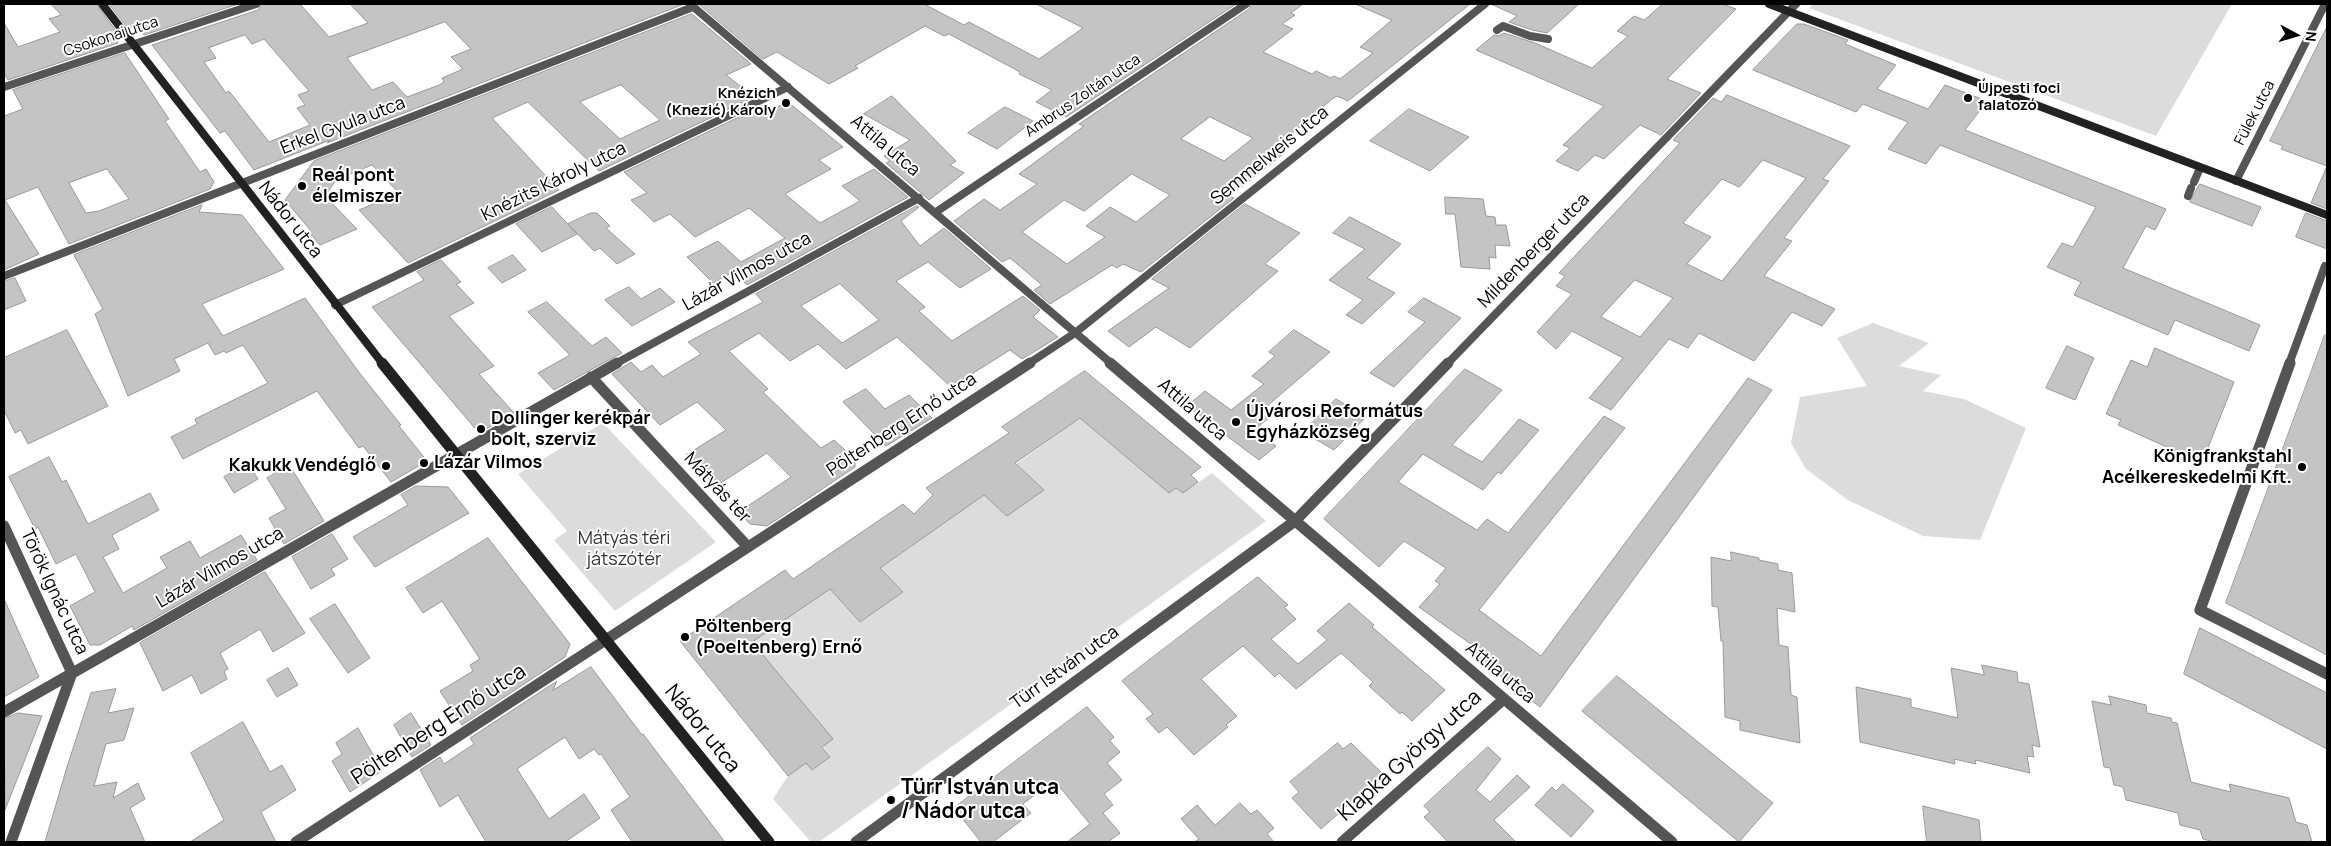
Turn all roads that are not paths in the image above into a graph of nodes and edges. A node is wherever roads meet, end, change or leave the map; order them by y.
1 (102, 4) edge
2 (256, 4) edge
3 (1246, 4) edge
4 (1485, 4) edge
5 (1769, 4) edge
6 (2325, 4) edge
7 (691, 5) edge
8 (1793, 8) edge
9 (1497, 30) dead end
10 (1548, 39) dead end
11 (134, 44) junction
12 (4, 87) edge
13 (788, 87) junction
14 (2200, 168) junction
15 (2236, 182) junction
16 (240, 183) junction
17 (2191, 188) dead end
18 (920, 198) junction
19 (936, 212) junction
20 (2327, 216) edge
21 (2327, 266) edge
22 (4, 276) edge
23 (335, 305) junction
24 (1075, 333) junction
25 (591, 377) junction
26 (454, 455) junction
27 (1295, 521) junction
28 (4, 526) edge
29 (748, 547) junction
30 (605, 641) junction
31 (72, 673) junction
32 (2327, 674) edge
33 (1504, 699) junction
34 (4, 712) edge
35 (11, 842) edge
36 (296, 842) edge
37 (769, 842) edge
38 (856, 842) edge
39 (1342, 842) edge
40 (1672, 842) edge

1 - 11 street, Nádor utca
2 - 11 street, Csokonai utca
3 - 19 street, Ambrus Zoltán utca
4 - 24 street, Semmelweis utca
5 - 8 street
6 - 15 street, Fülek utca
7 - 13 street, Attila utca
7 - 16 street, Erkel Gyula utca
8 - 14 street
8 - 27 street, Mildenberger utca
9 - 10 street
11 - 12 street, Csokonai utca
11 - 16 street, Nádor utca
13 - 18 street, Attila utca
13 - 23 street, Knézits Károly utca
14 - 15 street
14 - 17 street
15 - 20 street
16 - 22 street, Erkel Gyula utca
16 - 23 street, Nádor utca
18 - 19 street, Attila utca
18 - 25 street, Lázár Vilmos utca
19 - 24 street, Attila utca
21 - 32 street
23 - 26 street, Nádor utca
24 - 27 street, Attila utca
24 - 29 street, Pöltenberg Ernő utca
25 - 26 street
25 - 29 street, Mátyás tér
26 - 30 street
26 - 31 street, Lázár Vilmos utca
27 - 33 street, Attila utca
27 - 38 street, Türr István utca
28 - 31 street, Török Ignác utca
29 - 30 street, Mátyás tér
30 - 36 street, Pöltenberg Ernő utca
30 - 37 street, Nádor utca
31 - 34 street, Lázár Vilmos utca
31 - 35 street, Török Ignác utca
33 - 39 street, Klapka György utca
33 - 40 street, Attila utca

